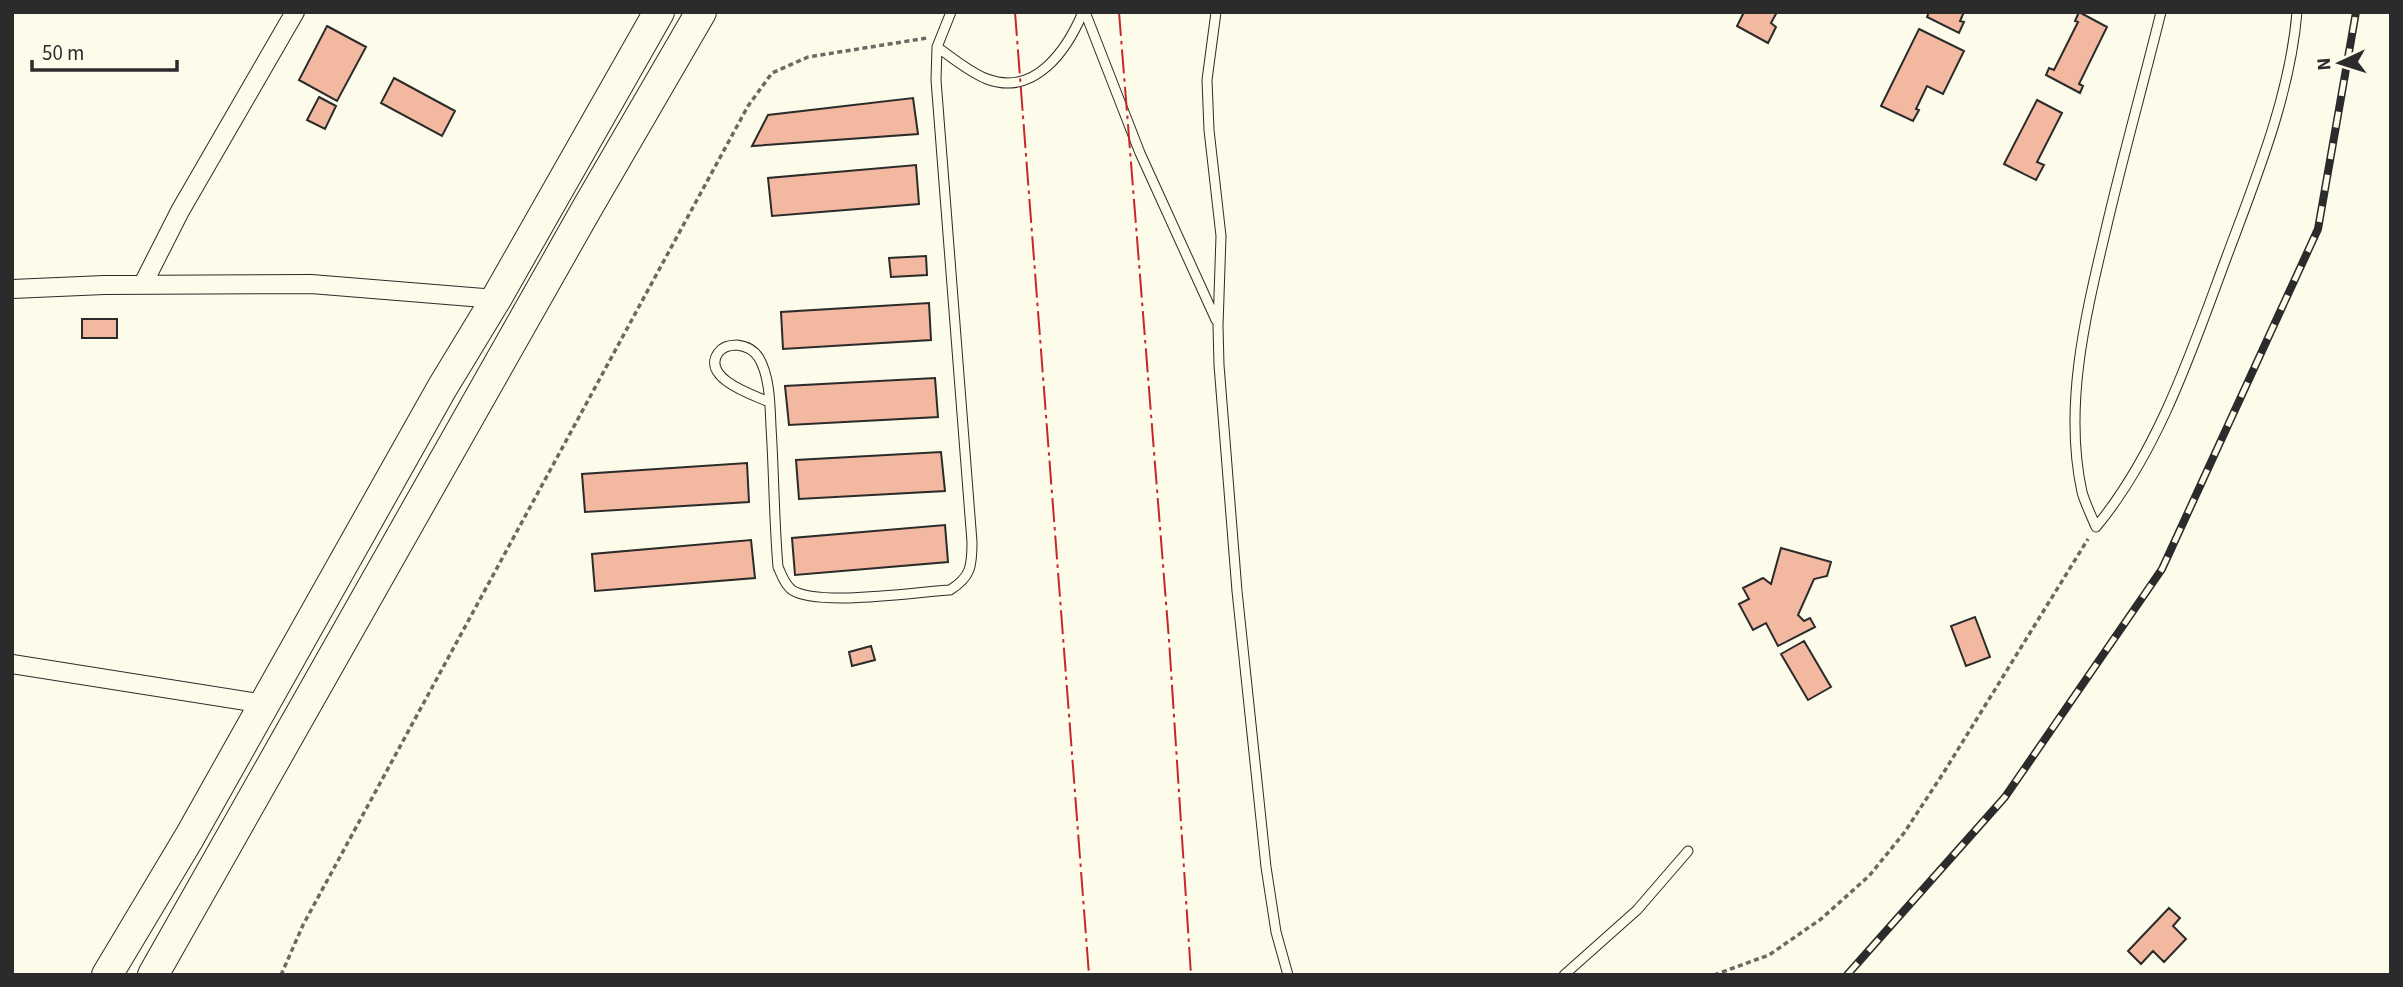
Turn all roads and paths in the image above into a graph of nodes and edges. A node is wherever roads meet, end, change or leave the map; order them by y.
1 (295, 12) edge
2 (659, 12) edge
3 (701, 12) edge
4 (951, 12) edge
5 (1084, 12) edge
6 (1216, 12) edge
7 (2161, 12) edge
8 (2297, 12) edge
9 (940, 36) junction
10 (937, 47) junction
11 (143, 284) junction
12 (12, 289) edge
13 (496, 299) junction
14 (1218, 326) junction
15 (769, 401) junction
16 (2095, 527) junction
17 (12, 664) edge
18 (265, 704) junction
19 (1688, 851) dead end
20 (107, 975) edge
21 (153, 975) edge
22 (281, 975) edge
23 (1288, 975) edge
24 (1564, 975) edge
25 (1714, 975) edge

1 - 11 street
2 - 13 highway
3 - 21 highway
4 - 9 lane
5 - 10 lane
5 - 14 lane
6 - 14 lane
7 - 16 lane
8 - 16 lane
9 - 10 lane
9 - 22 path
10 - 15 lane
11 - 12 street
11 - 13 street
13 - 18 highway
14 - 23 lane
15 - 15 lane
16 - 25 path
17 - 18 street
18 - 20 highway
19 - 24 lane

